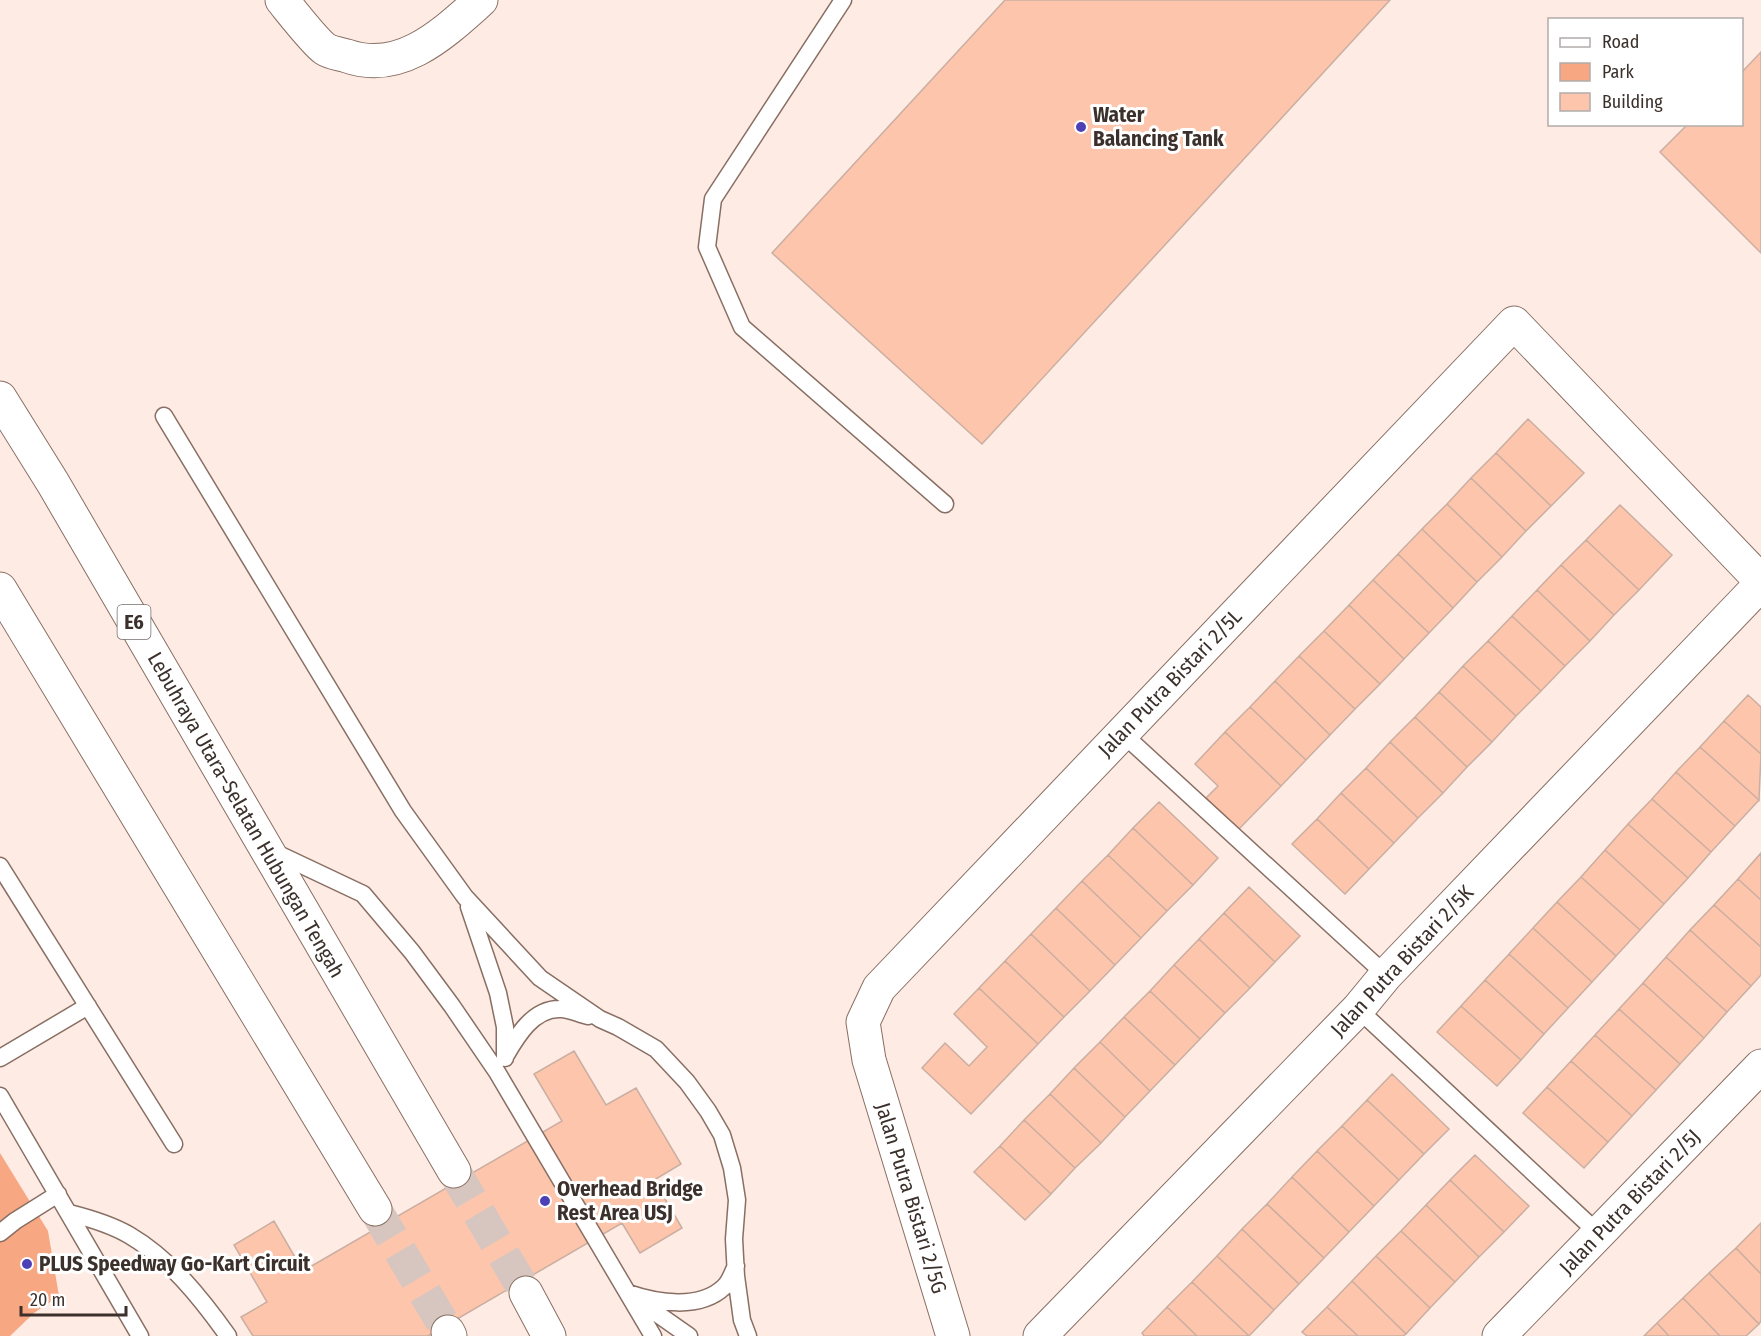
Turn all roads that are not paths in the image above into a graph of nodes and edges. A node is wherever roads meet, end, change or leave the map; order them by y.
1 (282, 0) edge
2 (481, 0) edge
3 (843, 0) edge
4 (0, 398) edge
5 (164, 416) dead end
6 (945, 504) dead end
7 (1761, 582) edge
8 (0, 589) edge
9 (1123, 734) junction
10 (265, 847) junction
11 (0, 866) edge
12 (465, 897) junction
13 (1386, 975) junction
14 (88, 1006) junction
15 (1358, 1009) junction
16 (600, 1019) junction
17 (0, 1058) edge
18 (869, 1060) joint
19 (501, 1065) junction
20 (1761, 1066) edge
21 (0, 1096) edge
22 (174, 1144) dead end
23 (454, 1170) tunnel mouth
24 (58, 1194) junction
25 (375, 1209) tunnel mouth
26 (69, 1212) junction
27 (0, 1233) edge
28 (1599, 1234) junction
29 (736, 1265) junction
30 (526, 1293) tunnel mouth
31 (628, 1293) junction
32 (140, 1336) edge
33 (228, 1336) edge
34 (549, 1336) edge
35 (653, 1336) edge
36 (689, 1336) edge
37 (748, 1336) edge
38 (953, 1336) edge
39 (1040, 1336) edge
40 (1499, 1336) edge

1 - 2 main road
3 - 6 lane
4 - 10 main road, Lebuhraya Utara–Selatan Hubungan Tengah / E6
5 - 12 lane
7 - 9 main road, Jalan Putra Bistari 2/5L
7 - 13 main road, Jalan Putra Bistari 2/5K
8 - 25 main road
9 - 13 lane
9 - 18 main road, Jalan Putra Bistari 2/5L
10 - 19 lane
10 - 23 main road, Lebuhraya Utara–Selatan Hubungan Tengah / E6
11 - 14 lane
12 - 16 lane
12 - 19 lane
13 - 15 main road, Jalan Putra Bistari 2/5K
14 - 17 lane
14 - 22 lane
15 - 28 lane
15 - 39 main road, Jalan Putra Bistari 2/5K
16 - 19 lane
16 - 29 lane
18 - 38 main road, Jalan Putra Bistari 2/5G
19 - 31 lane
20 - 28 main road, Jalan Putra Bistari 2/5J
21 - 24 lane
24 - 26 lane
24 - 27 lane
26 - 32 lane
26 - 33 lane
28 - 40 main road, Jalan Putra Bistari 2/5J
29 - 31 lane
29 - 37 lane
30 - 34 main road
31 - 35 lane
31 - 36 lane

